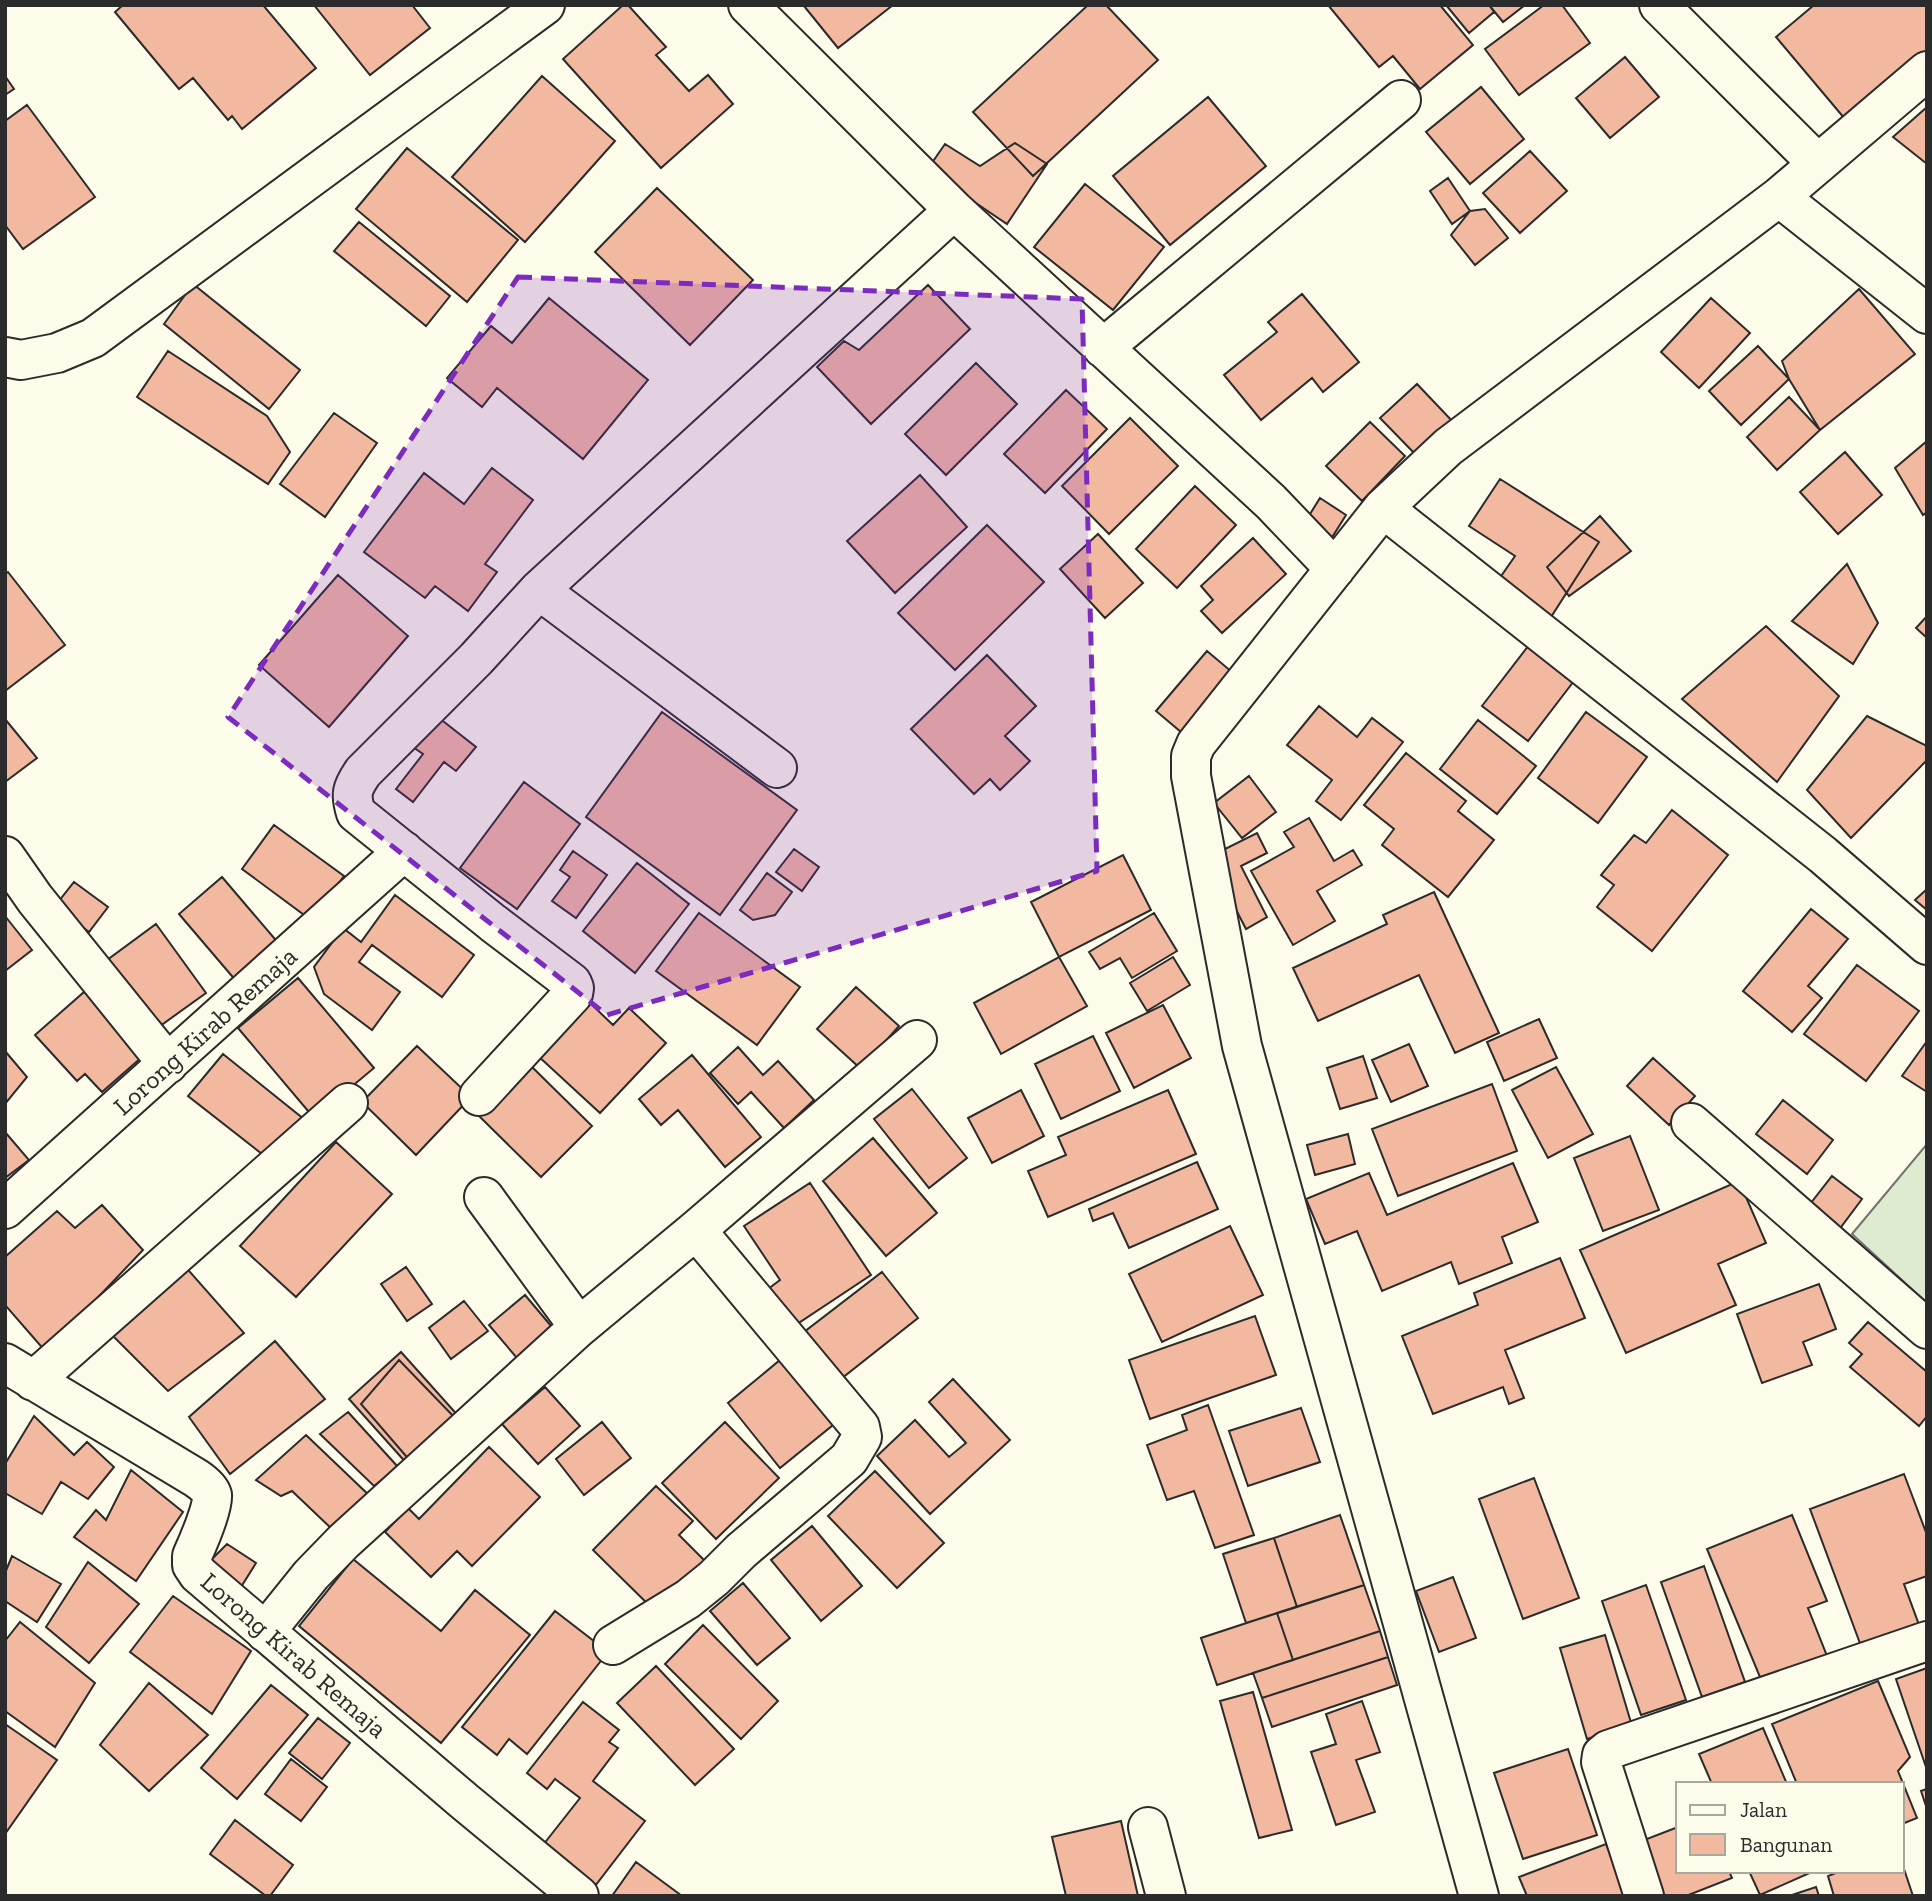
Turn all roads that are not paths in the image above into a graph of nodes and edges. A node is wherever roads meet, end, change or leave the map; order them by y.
1 (545, 5) edge
2 (748, 5) edge
3 (1659, 5) edge
4 (1927, 71) edge
5 (1401, 100) dead end
6 (1818, 164) junction
7 (1779, 197) junction
8 (954, 210) junction
9 (1927, 314) edge
10 (1103, 348) junction
11 (5, 356) edge
12 (1383, 508) junction
13 (1335, 569) junction
14 (539, 590) junction
15 (778, 768) dead end
16 (404, 851) junction
17 (5, 856) edge
18 (1927, 945) edge
19 (917, 1040) dead end
20 (168, 1064) junction
21 (479, 1096) dead end
22 (348, 1104) dead end
23 (1691, 1123) dead end
24 (484, 1197) dead end
25 (5, 1209) edge
26 (696, 1230) junction
27 (579, 1327) junction
28 (1927, 1329) edge
29 (19, 1372) edge
30 (265, 1632) junction
31 (1927, 1641) edge
32 (613, 1645) dead end
33 (1148, 1827) dead end
34 (579, 1896) edge
35 (1166, 1896) edge
36 (1479, 1896) edge
37 (1644, 1896) edge

1 - 11 street
2 - 8 street
3 - 6 street
4 - 6 street
5 - 10 street
6 - 7 street
7 - 9 street
7 - 12 street
8 - 10 street
8 - 14 street
10 - 13 street
12 - 13 street
12 - 18 street
13 - 36 street
14 - 15 street
14 - 16 street
16 - 20 street, Lorong Kirab Remaja
16 - 21 street
17 - 20 street
19 - 26 street
20 - 25 street, Lorong Kirab Remaja
22 - 29 street
23 - 28 street
24 - 27 street
26 - 27 street
26 - 32 street
27 - 30 street
29 - 30 street, Lorong Kirab Remaja
30 - 34 street, Lorong Kirab Remaja
31 - 37 street
33 - 35 street

